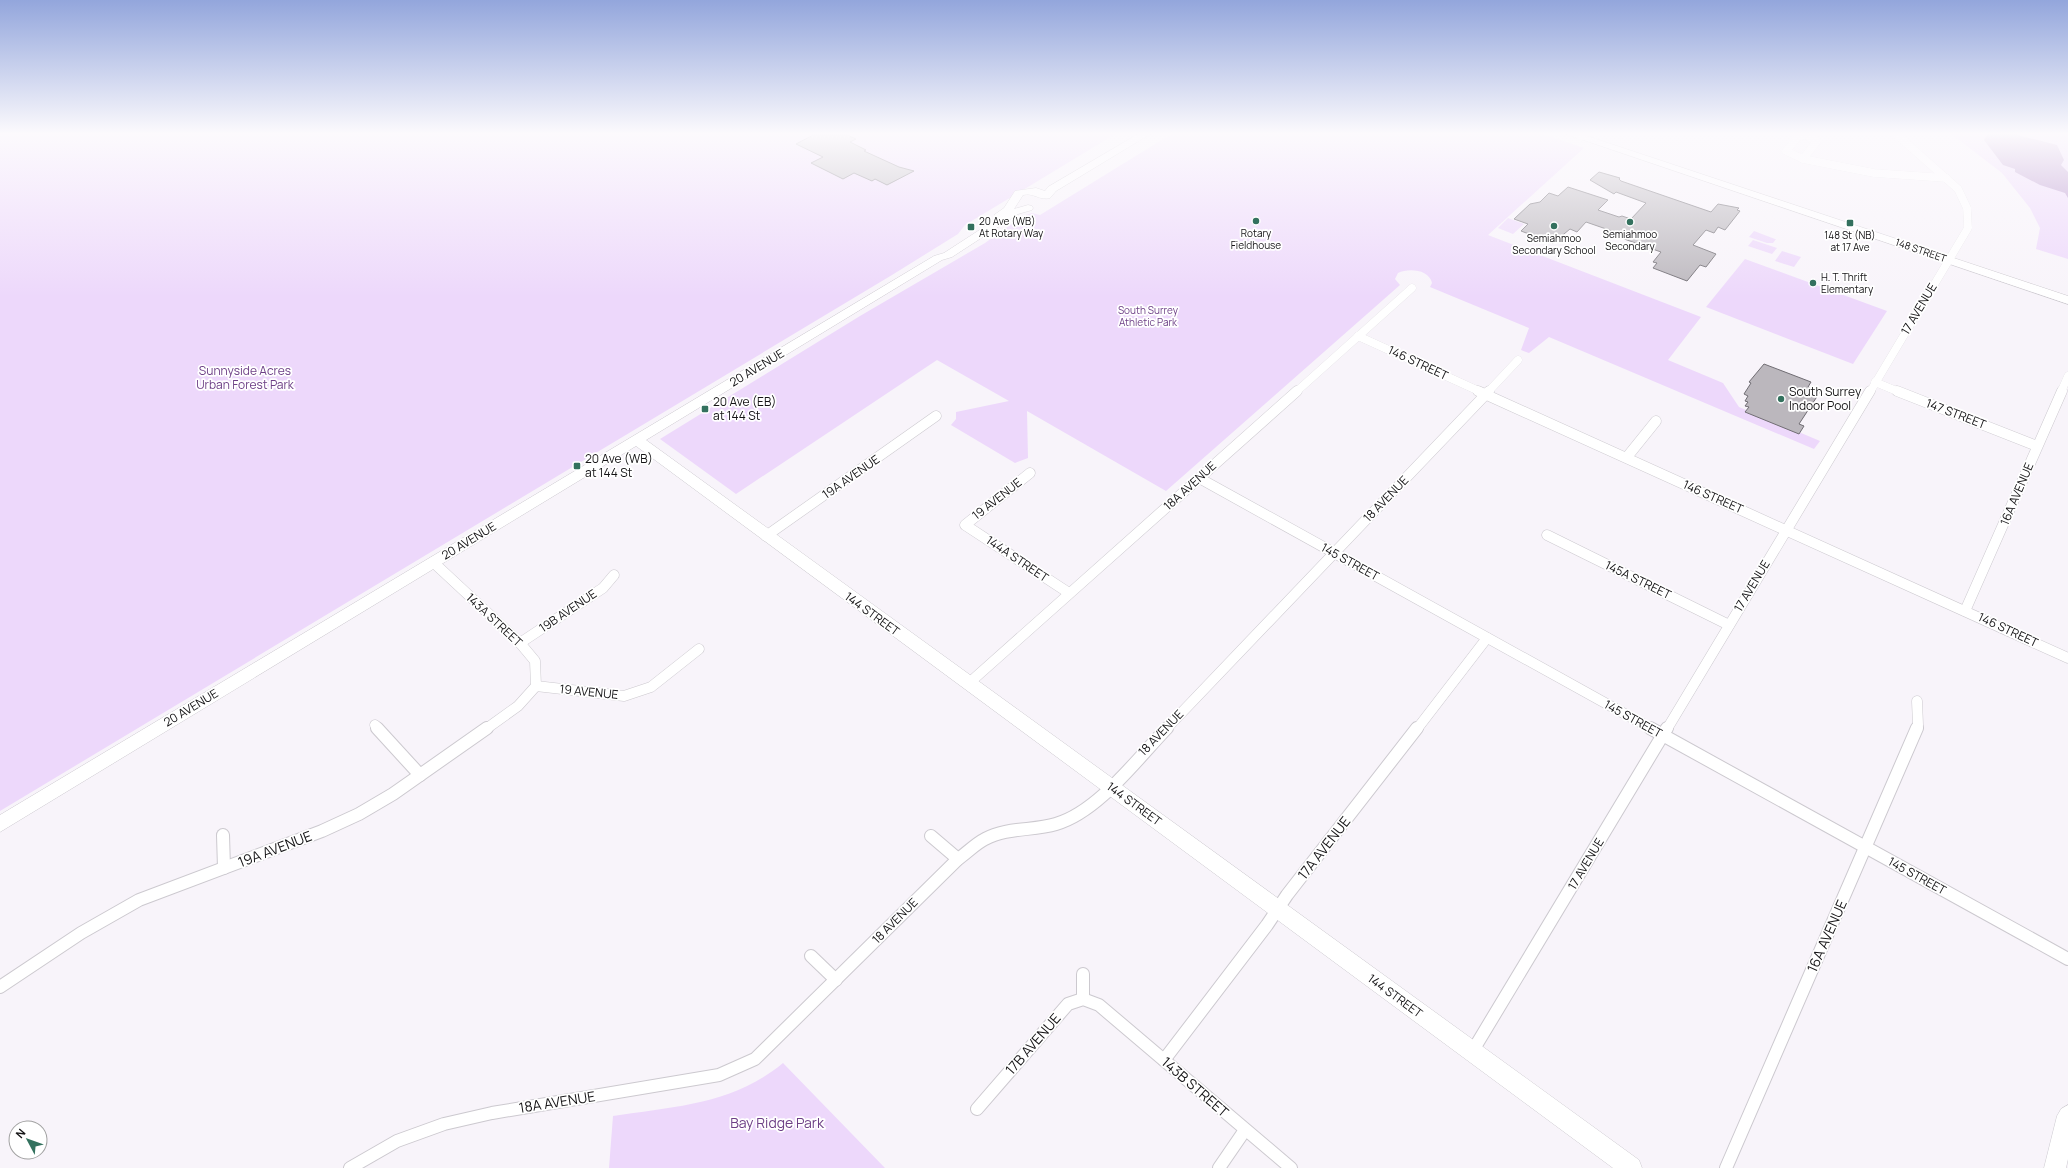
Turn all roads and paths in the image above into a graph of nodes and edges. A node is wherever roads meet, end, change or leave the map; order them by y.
1 (1044, 188) edge
2 (1055, 188) edge
3 (1737, 188) edge
4 (1956, 188) edge
5 (1030, 190) junction
6 (1046, 196) junction
7 (1013, 199) junction
8 (1028, 208) junction
9 (938, 258) junction
10 (1949, 260) junction
11 (1412, 288) dead end
12 (2068, 300) edge
13 (1358, 336) junction
14 (1518, 360) dead end
15 (2068, 376) edge
16 (1875, 382) junction
17 (1486, 394) junction
18 (936, 416) dead end
19 (1656, 421) dead end
20 (638, 440) junction
21 (2037, 446) junction
22 (1626, 457) junction
23 (1030, 473) dead end
24 (1199, 478) junction
25 (965, 525) joint
26 (1786, 530) junction
27 (1547, 534) dead end
28 (766, 536) junction
29 (1334, 553) junction
30 (433, 562) junction
31 (614, 575) dead end
32 (1069, 594) junction
33 (1965, 611) junction
34 (1729, 625) junction
35 (1487, 638) junction
36 (520, 644) junction
37 (699, 649) dead end
38 (2068, 658) edge
39 (968, 684) junction
40 (536, 686) junction
41 (1917, 701) dead end
42 (375, 725) dead end
43 (1663, 735) junction
44 (420, 774) junction
45 (1110, 787) junction
46 (0, 824) edge
47 (223, 835) dead end
48 (931, 836) dead end
49 (1866, 847) junction
50 (958, 859) junction
51 (224, 868) junction
52 (1279, 909) junction
53 (811, 956) dead end
54 (2068, 960) edge
55 (1083, 974) dead end
56 (836, 980) junction
57 (0, 987) edge
58 (1083, 999) junction
59 (768, 1048) joint
60 (1472, 1052) junction
61 (1164, 1060) junction
62 (977, 1109) dead end
63 (2068, 1116) edge
64 (1245, 1130) junction
65 (350, 1168) edge
66 (1219, 1168) edge
67 (1291, 1168) edge
68 (1631, 1168) edge
69 (1726, 1168) edge
70 (2055, 1168) edge

1 - 5 street
2 - 6 street
3 - 10 street, 148 STREET
4 - 10 street, 17 AVENUE
5 - 6 street
5 - 7 street
6 - 8 street, 20 AVENUE
7 - 8 street
7 - 9 street, 20 AVENUE
8 - 9 street, 20 AVENUE
9 - 20 street, 20 AVENUE
10 - 12 street, 148 STREET
10 - 16 street, 17 AVENUE
11 - 13 street, 18A AVENUE
13 - 17 street, 146 STREET
13 - 24 street, 18A AVENUE
14 - 17 street, 18 AVENUE
15 - 21 street, 16A AVENUE
16 - 21 street, 147 STREET
16 - 26 street, 17 AVENUE
17 - 22 street, 146 STREET
17 - 29 street, 18 AVENUE
18 - 28 street, 19A AVENUE
19 - 22 street
20 - 28 street, 144 STREET
20 - 30 street, 20 AVENUE
21 - 33 street, 16A AVENUE
22 - 26 street, 146 STREET
23 - 25 street, 19 AVENUE
24 - 29 street, 145 STREET
24 - 32 street, 18A AVENUE
25 - 32 street, 144A STREET
26 - 33 street, 146 STREET
26 - 34 street, 17 AVENUE
27 - 34 street, 145A STREET
28 - 39 street, 144 STREET
29 - 35 street, 145 STREET
29 - 45 street, 18 AVENUE
30 - 36 street, 143A STREET
30 - 46 street, 20 AVENUE
31 - 36 street, 19B AVENUE
32 - 39 street, 18A AVENUE
33 - 38 street, 146 STREET
34 - 43 street, 17 AVENUE
35 - 43 street, 145 STREET
35 - 52 street, 17A AVENUE
36 - 40 street, 143A STREET
37 - 40 street, 19 AVENUE
39 - 45 street, 144 STREET
40 - 44 street, 19A AVENUE
41 - 49 street, 16A AVENUE
42 - 44 street
43 - 49 street, 145 STREET
43 - 60 street, 17 AVENUE
44 - 51 street, 19A AVENUE
45 - 50 street, 18 AVENUE
45 - 52 street, 144 STREET
47 - 51 street
48 - 50 street
49 - 54 street, 145 STREET
49 - 69 street, 16A AVENUE
50 - 56 street, 18 AVENUE
51 - 57 street, 19A AVENUE
52 - 60 street, 144 STREET
52 - 61 street, 17A AVENUE
53 - 56 street
55 - 58 street
56 - 59 street, 18 AVENUE
58 - 61 street, 143B STREET
58 - 62 street, 17B AVENUE
59 - 65 street, 18A AVENUE
60 - 68 street, 144 STREET
61 - 64 street, 143B STREET
63 - 70 street
64 - 66 street
64 - 67 street, 143B STREET

